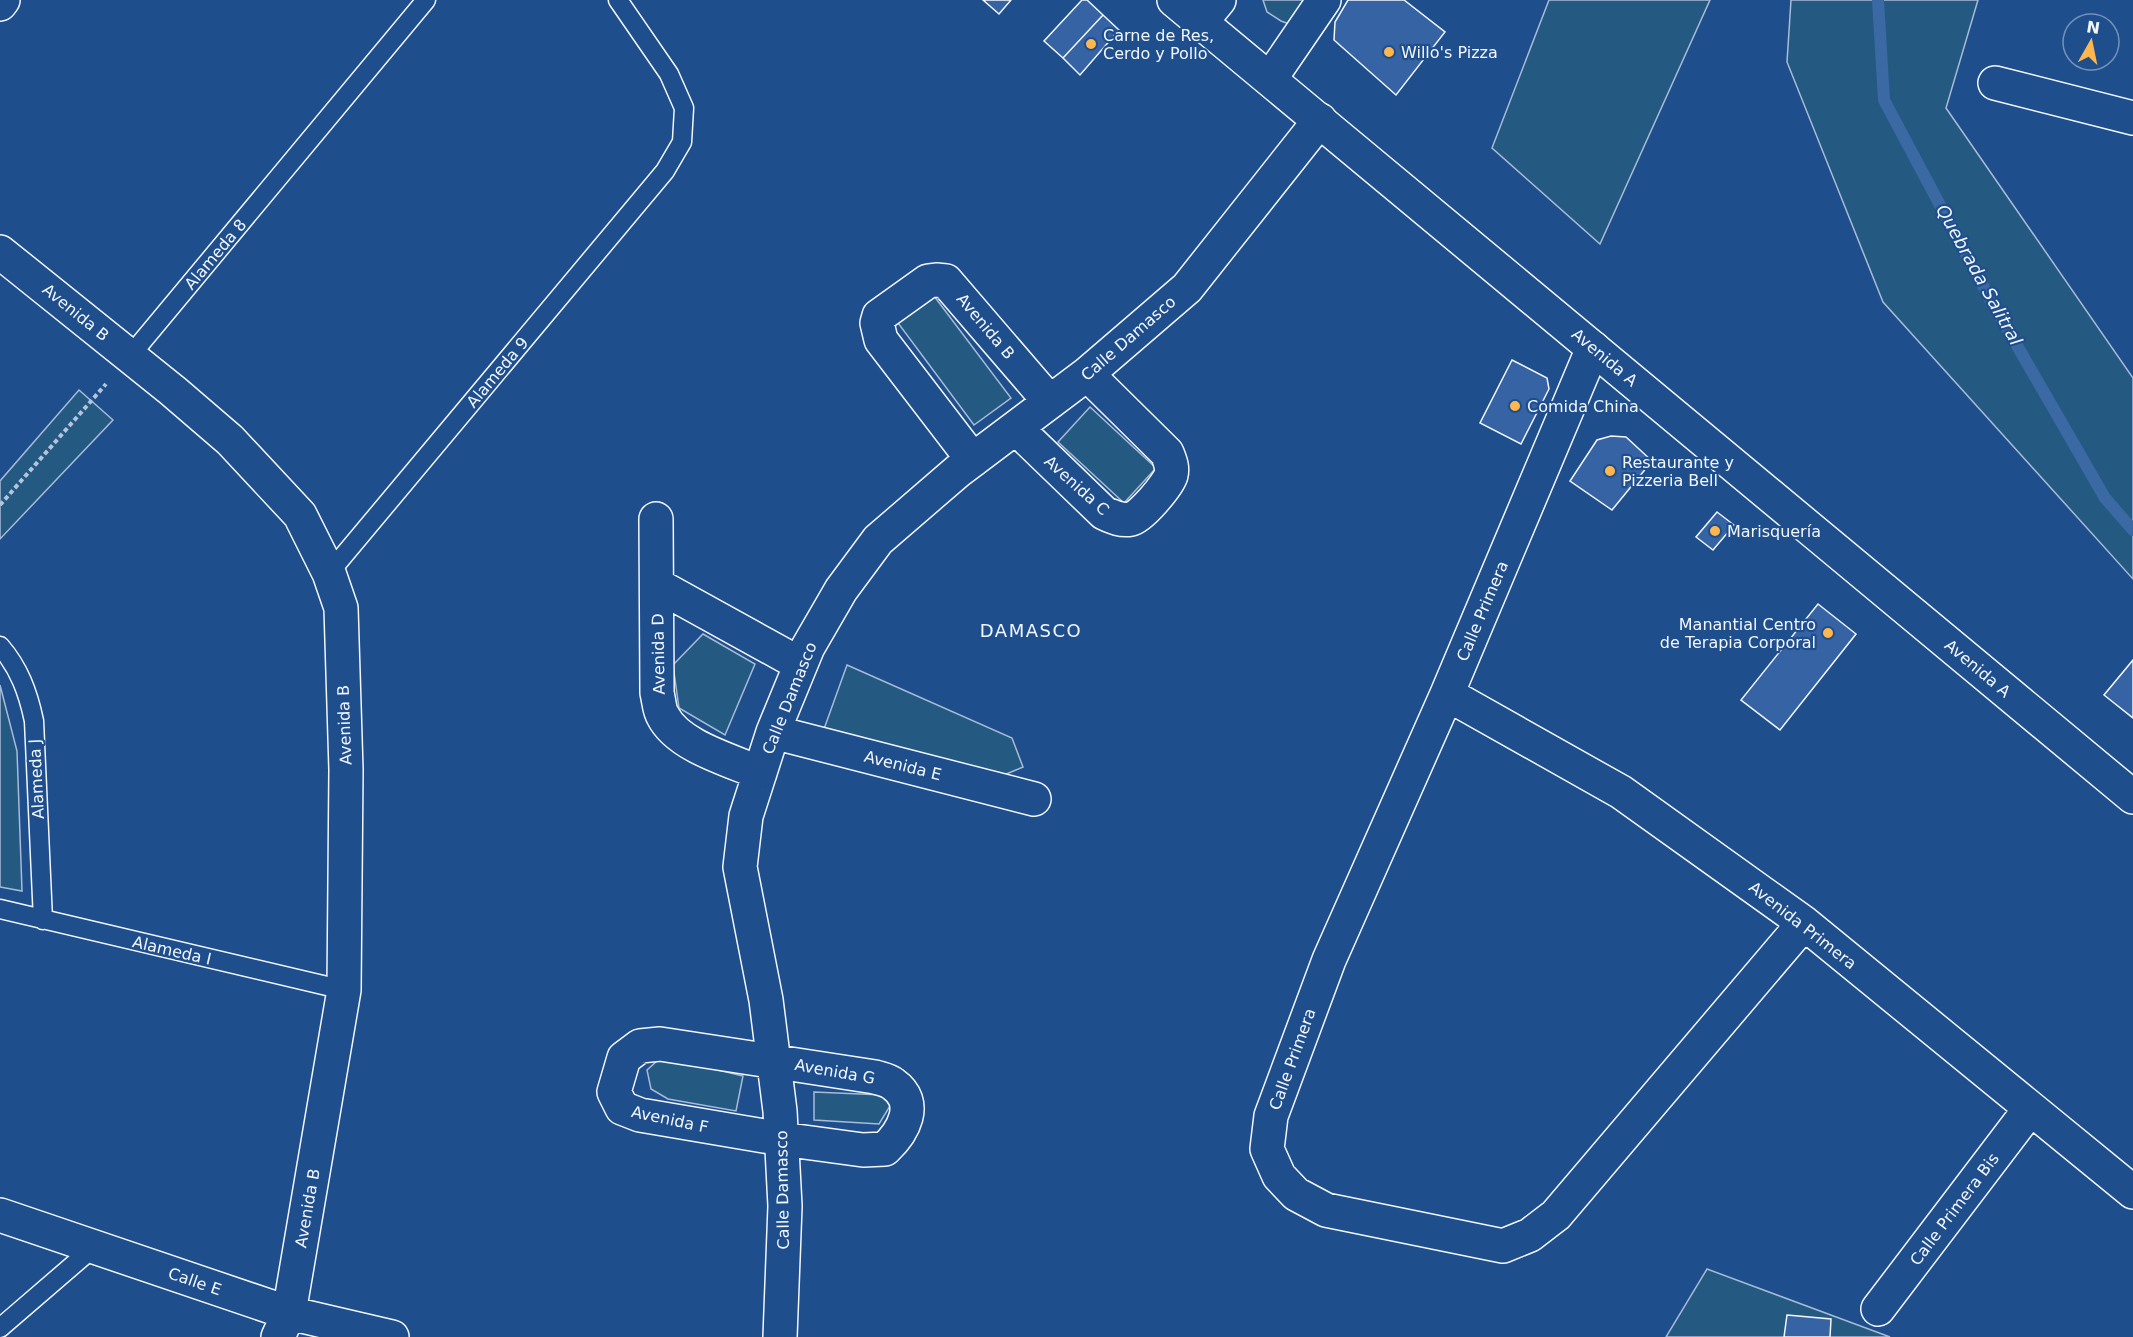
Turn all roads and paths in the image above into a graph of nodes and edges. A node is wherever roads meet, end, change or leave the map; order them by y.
1 (3, 0) edge
2 (426, 0) edge
3 (618, 0) edge
4 (1174, 0) edge
5 (1324, 0) edge
6 (0, 4) edge
7 (1210, 11) edge
8 (1270, 79) junction
9 (1995, 83) dead end
10 (2133, 118) edge
11 (1320, 120) junction
12 (0, 252) edge
13 (1593, 348) junction
14 (130, 356) junction
15 (1087, 374) junction
16 (1050, 402) junction
17 (1016, 428) junction
18 (973, 460) junction
19 (0, 505) edge
20 (656, 519) dead end
21 (329, 573) junction
22 (657, 585) junction
23 (0, 646) edge
24 (800, 664) junction
25 (1447, 694) junction
26 (773, 732) junction
27 (760, 773) junction
28 (2133, 797) edge
29 (1034, 799) dead end
30 (0, 909) edge
31 (43, 920) junction
32 (1804, 923) junction
33 (344, 990) junction
34 (774, 1061) junction
35 (2030, 1109) junction
36 (782, 1140) junction
37 (2133, 1192) edge
38 (0, 1215) edge
39 (94, 1247) junction
40 (1878, 1309) dead end
41 (283, 1325) edge
42 (0, 1328) edge
43 (392, 1337) edge
44 (780, 1337) edge

1 - 6 street
2 - 14 lane, Alameda 8
3 - 21 lane, Alameda 9
4 - 7 street, Avenida A
5 - 8 street
7 - 8 street, Avenida A
8 - 11 street, Avenida A
9 - 10 street
11 - 13 street, Avenida A
11 - 15 street, Calle Damasco
12 - 14 street, Avenida B
13 - 25 street, Calle Primera
13 - 28 street, Avenida A
14 - 19 path
14 - 21 street, Avenida B
15 - 16 street, Calle Damasco
15 - 17 street, Avenida C
16 - 17 street, Calle Damasco
16 - 18 street, Avenida B
17 - 18 street, Calle Damasco
18 - 24 street, Calle Damasco
20 - 22 street, Avenida D
21 - 33 street, Avenida B
22 - 24 street, Avenida D
22 - 27 street, Avenida D
23 - 31 lane, Alameda J
24 - 26 street, Calle Damasco
25 - 32 street, Avenida Primera
25 - 32 street, Calle Primera
26 - 27 street, Calle Damasco
26 - 29 street, Avenida E
27 - 34 street, Calle Damasco
30 - 31 lane, Alameda I
31 - 33 lane, Alameda I
32 - 35 street, Avenida Primera
33 - 41 street, Avenida B
34 - 36 street, Calle Damasco
34 - 36 street, Avenida G
34 - 36 street, Avenida F
35 - 37 street, Avenida Primera
35 - 40 street, Calle Primera Bis
36 - 44 street, Calle Damasco
38 - 39 street, Calle E
39 - 41 street, Calle E
39 - 42 lane
41 - 43 street, Calle E

